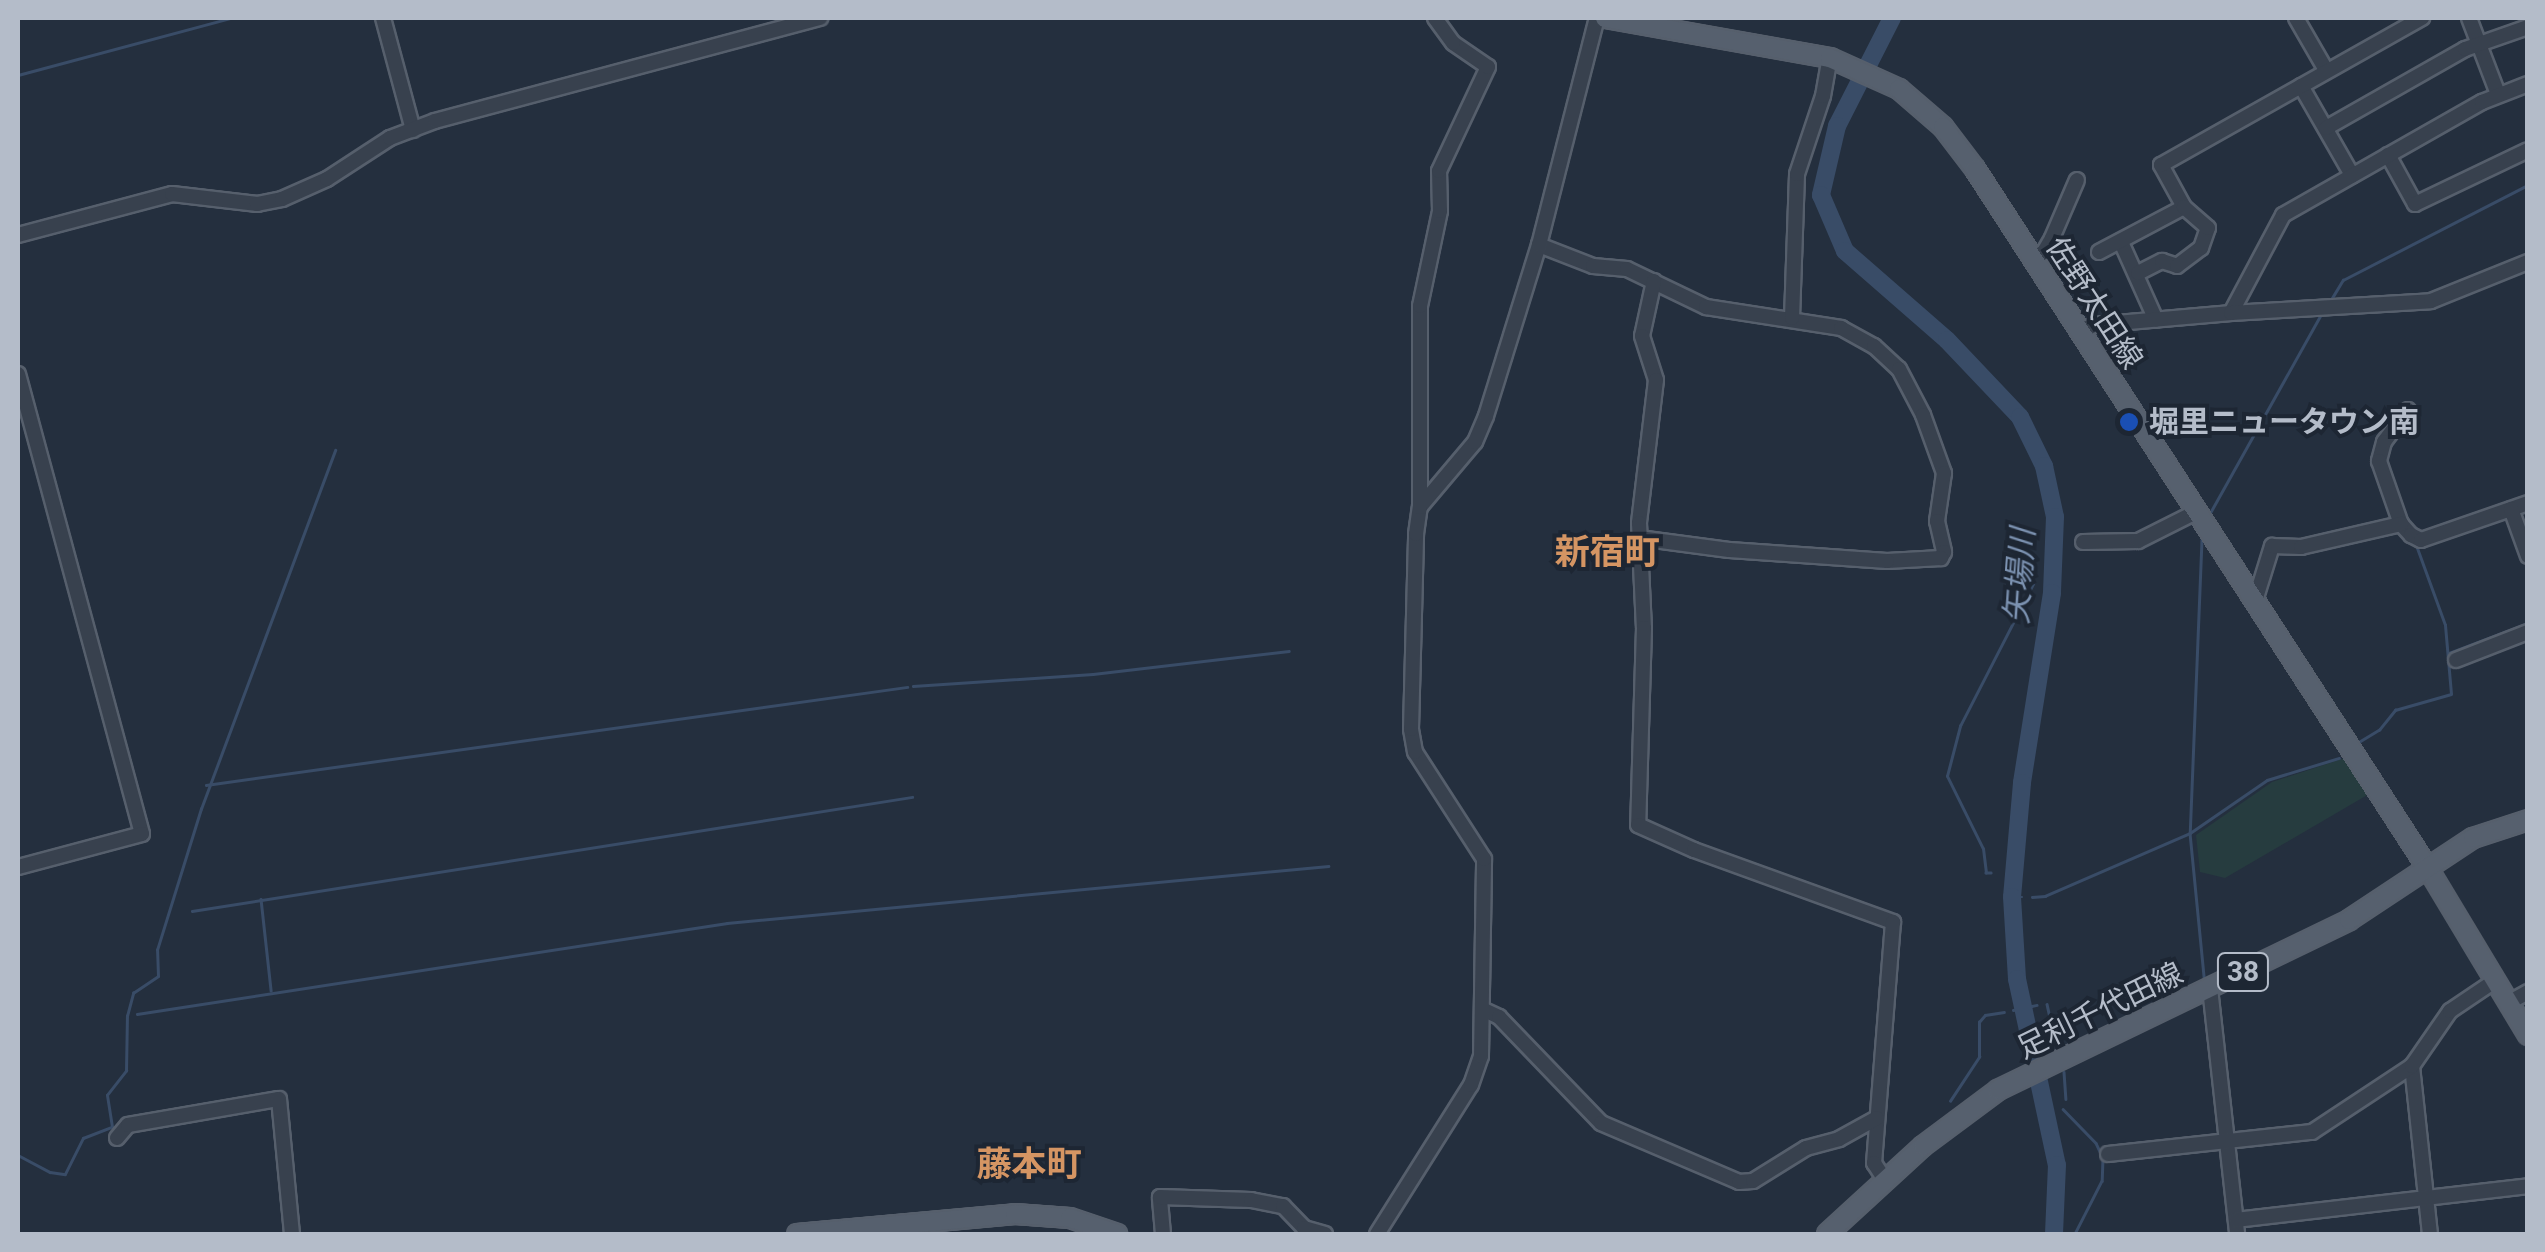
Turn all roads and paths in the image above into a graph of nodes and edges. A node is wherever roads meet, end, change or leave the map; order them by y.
1 (383, 18) edge
2 (820, 18) edge
3 (1435, 18) edge
4 (1601, 18) edge
5 (2296, 18) edge
6 (2421, 18) edge
7 (2469, 18) edge
8 (2528, 27) edge
9 (2479, 44) junction
10 (1830, 58) junction
11 (2326, 70) junction
12 (2528, 84) edge
13 (2301, 86) junction
14 (2498, 94) junction
15 (2326, 128) junction
16 (413, 130) junction
17 (2528, 150) edge
18 (2388, 155) junction
19 (2352, 175) junction
20 (2077, 180) dead end
21 (2184, 208) junction
22 (18, 234) edge
23 (2121, 242) junction
24 (1539, 244) junction
25 (2099, 252) dead end
26 (2032, 259) junction
27 (2528, 262) edge
28 (2138, 273) junction
29 (1654, 281) junction
30 (2231, 313) junction
31 (1792, 318) junction
32 (2156, 320) junction
33 (2080, 332) junction
34 (18, 374) edge
35 (2408, 410) dead end
36 (2528, 503) edge
37 (1420, 507) junction
38 (2511, 509) junction
39 (2196, 512) junction
40 (2400, 524) junction
41 (1639, 538) junction
42 (2084, 542) dead end
43 (2528, 556) edge
44 (2255, 601) junction
45 (2528, 632) edge
46 (2456, 660) dead end
47 (2528, 820) edge
48 (18, 866) edge
49 (2426, 866) junction
50 (2496, 980) junction
51 (2210, 988) junction
52 (2528, 992) edge
53 (2510, 1002) junction
54 (1482, 1009) junction
55 (2528, 1035) edge
56 (2412, 1066) junction
57 (1877, 1118) junction
58 (116, 1138) dead end
59 (2226, 1141) junction
60 (2108, 1154) dead end
61 (1885, 1180) junction
62 (2528, 1186) edge
63 (2426, 1200) junction
64 (2236, 1227) edge
65 (292, 1234) edge
66 (797, 1234) edge
67 (1117, 1234) edge
68 (1162, 1234) edge
69 (1325, 1234) edge
70 (1377, 1234) edge
71 (1827, 1234) edge
72 (2430, 1234) edge

1 - 16 street
2 - 16 street
3 - 37 street
4 - 10 main road, 佐野太田線
4 - 24 street
5 - 11 street
6 - 11 street
7 - 9 street
8 - 9 street
9 - 14 street
9 - 15 street
10 - 26 main road, 佐野太田線
10 - 31 street
11 - 13 street
12 - 14 street
13 - 15 street
13 - 21 street
14 - 18 street
15 - 19 street
16 - 22 street
17 - 18 street
18 - 19 street
19 - 30 street
20 - 26 street
21 - 23 street
21 - 28 street
23 - 25 street
23 - 28 street
24 - 29 street
24 - 37 street
26 - 33 main road, 佐野太田線
27 - 30 street
28 - 32 street
29 - 31 street
29 - 41 street
30 - 32 street
31 - 41 street
32 - 33 street
33 - 39 main road, 佐野太田線
34 - 48 street
35 - 40 street
36 - 38 street
37 - 54 street
38 - 40 street
38 - 43 street
39 - 42 street
39 - 44 main road, 佐野太田線
40 - 44 street
41 - 57 street
44 - 49 main road, 佐野太田線
45 - 46 street
47 - 49 main road, 足利千代田線 / 38
49 - 50 main road, 佐野太田線
49 - 51 main road, 足利千代田線 / 38
50 - 53 main road, 佐野太田線
50 - 56 street
51 - 59 street
51 - 61 main road, 足利千代田線 / 38
52 - 53 street
53 - 55 main road, 佐野太田線
54 - 57 street
54 - 70 street
56 - 59 street
56 - 63 street
57 - 61 street
58 - 65 street
59 - 60 street
59 - 64 street
61 - 71 main road, 足利千代田線 / 38
62 - 63 street
63 - 64 street
63 - 72 street
66 - 67 main road
68 - 69 street

